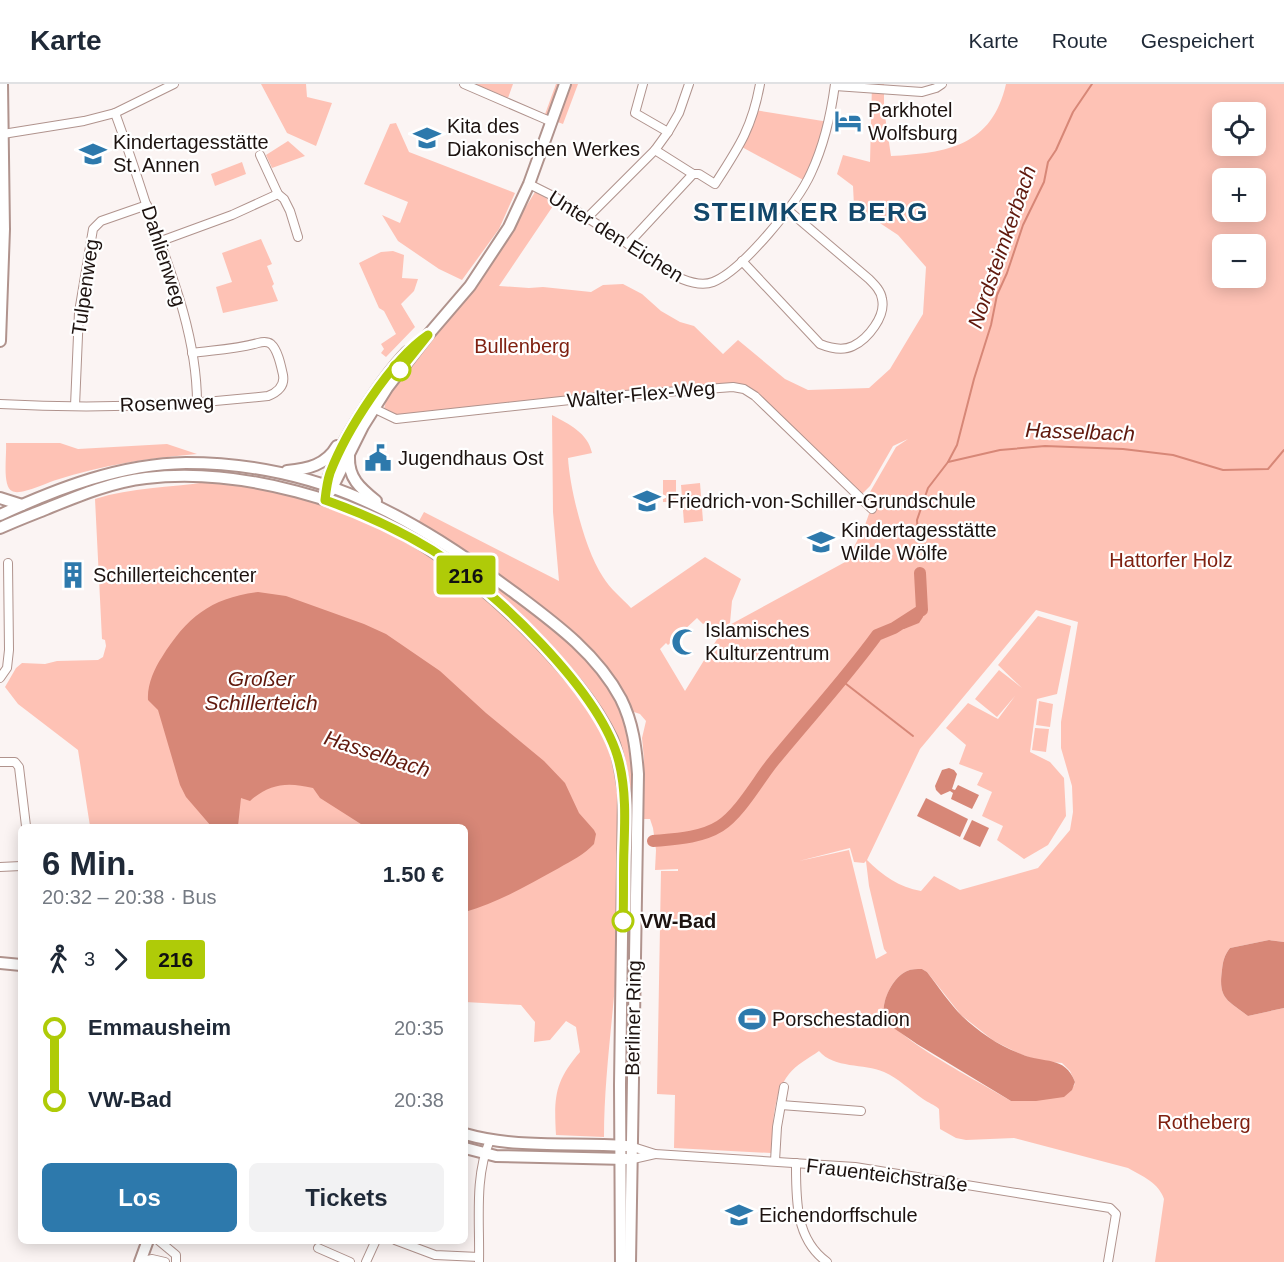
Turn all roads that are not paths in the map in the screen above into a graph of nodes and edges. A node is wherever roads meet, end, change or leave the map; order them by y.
1 (2, 84) edge
2 (174, 84) edge
3 (464, 84) edge
4 (565, 84) edge
5 (643, 84) edge
6 (689, 84) edge
7 (760, 84) edge
8 (942, 84) edge
9 (835, 85) edge
10 (115, 113) junction
11 (552, 122) junction
12 (668, 132) junction
13 (3, 134) junction
14 (655, 150) junction
15 (260, 155) dead end
16 (693, 174) junction
17 (530, 184) junction
18 (278, 194) junction
19 (147, 205) junction
20 (789, 211) junction
21 (587, 218) junction
22 (2, 229) edge
23 (298, 237) dead end
24 (161, 242) junction
25 (628, 244) junction
26 (742, 261) junction
27 (0, 341) edge
28 (192, 353) junction
29 (197, 403) junction
30 (0, 404) edge
31 (75, 406) junction
32 (370, 407) junction
33 (356, 422) junction
34 (350, 451) junction
35 (280, 471) junction
36 (330, 486) junction
37 (0, 498) edge
38 (325, 500) junction
39 (22, 505) junction
40 (872, 509) dead end
41 (388, 511) junction
42 (0, 515) edge
43 (0, 528) edge
44 (8, 563) dead end
45 (5, 665) edge
46 (0, 678) edge
47 (0, 762) edge
48 (26, 824) edge
49 (18, 866) edge
50 (0, 867) edge
51 (0, 963) edge
52 (18, 965) edge
53 (784, 1087) dead end
54 (781, 1105) junction
55 (861, 1112) dead end
56 (468, 1135) edge
57 (490, 1140) junction
58 (621, 1146) junction
59 (633, 1147) junction
60 (468, 1149) edge
61 (484, 1154) junction
62 (655, 1154) junction
63 (621, 1159) junction
64 (633, 1159) junction
65 (775, 1161) junction
66 (796, 1163) junction
67 (147, 1244) edge
68 (162, 1244) edge
69 (374, 1244) edge
70 (406, 1244) edge
71 (318, 1248) dead end
72 (479, 1259) edge
73 (140, 1262) edge
74 (165, 1262) edge
75 (176, 1262) edge
76 (350, 1262) edge
77 (366, 1262) edge
78 (621, 1262) edge
79 (630, 1262) edge
80 (827, 1262) edge
81 (1108, 1262) edge

1 - 13 main road
2 - 10 street
3 - 11 street
4 - 11 main road
5 - 12 street
6 - 12 street
7 - 16 street
8 - 9 street
9 - 20 street, Unter den Eichen
10 - 13 street
10 - 19 street, Dahlienweg
11 - 17 main road
12 - 14 street
13 - 22 main road
14 - 16 street
14 - 21 street
15 - 18 street
16 - 25 street
17 - 21 street, Unter den Eichen
17 - 32 main road
18 - 23 street
18 - 24 street
19 - 24 street, Dahlienweg
19 - 31 street, Tulpenweg
20 - 26 street, Unter den Eichen
20 - 26 street
21 - 25 street, Unter den Eichen
22 - 27 main road
24 - 28 street, Dahlienweg
25 - 26 street, Unter den Eichen
28 - 29 street, Dahlienweg
28 - 29 street, Rosenweg
29 - 31 street, Rosenweg
30 - 31 street, Rosenweg
32 - 33 main road
32 - 34 main road
32 - 40 street, Walter-Flex-Weg
33 - 35 main road
33 - 36 main road
34 - 36 main road
34 - 41 main road
35 - 36 main road, Berliner Ring
35 - 39 main road, Berliner Ring
36 - 38 main road
36 - 41 main road, Berliner Ring
37 - 39 main road
38 - 43 main road, Berliner Ring
38 - 58 main road, Berliner Ring
39 - 42 main road, Berliner Ring
41 - 59 main road, Berliner Ring
44 - 45 street
45 - 46 street
47 - 48 street
49 - 50 street
51 - 52 main road
53 - 54 street
54 - 55 street
54 - 65 street
56 - 57 main road
57 - 58 main road
57 - 61 street
58 - 59 main road
58 - 63 main road, Berliner Ring
59 - 62 street, Frauenteichstraße
59 - 64 main road, Berliner Ring
60 - 61 main road
61 - 63 main road
61 - 72 street
62 - 64 street, Frauenteichstraße
62 - 65 street, Frauenteichstraße
63 - 64 main road
63 - 78 main road, Berliner Ring
64 - 79 main road, Berliner Ring
65 - 66 street, Frauenteichstraße
66 - 80 street
66 - 81 street, Frauenteichstraße
67 - 73 main road
68 - 75 street
69 - 77 street
70 - 72 street
71 - 76 street
73 - 74 street

